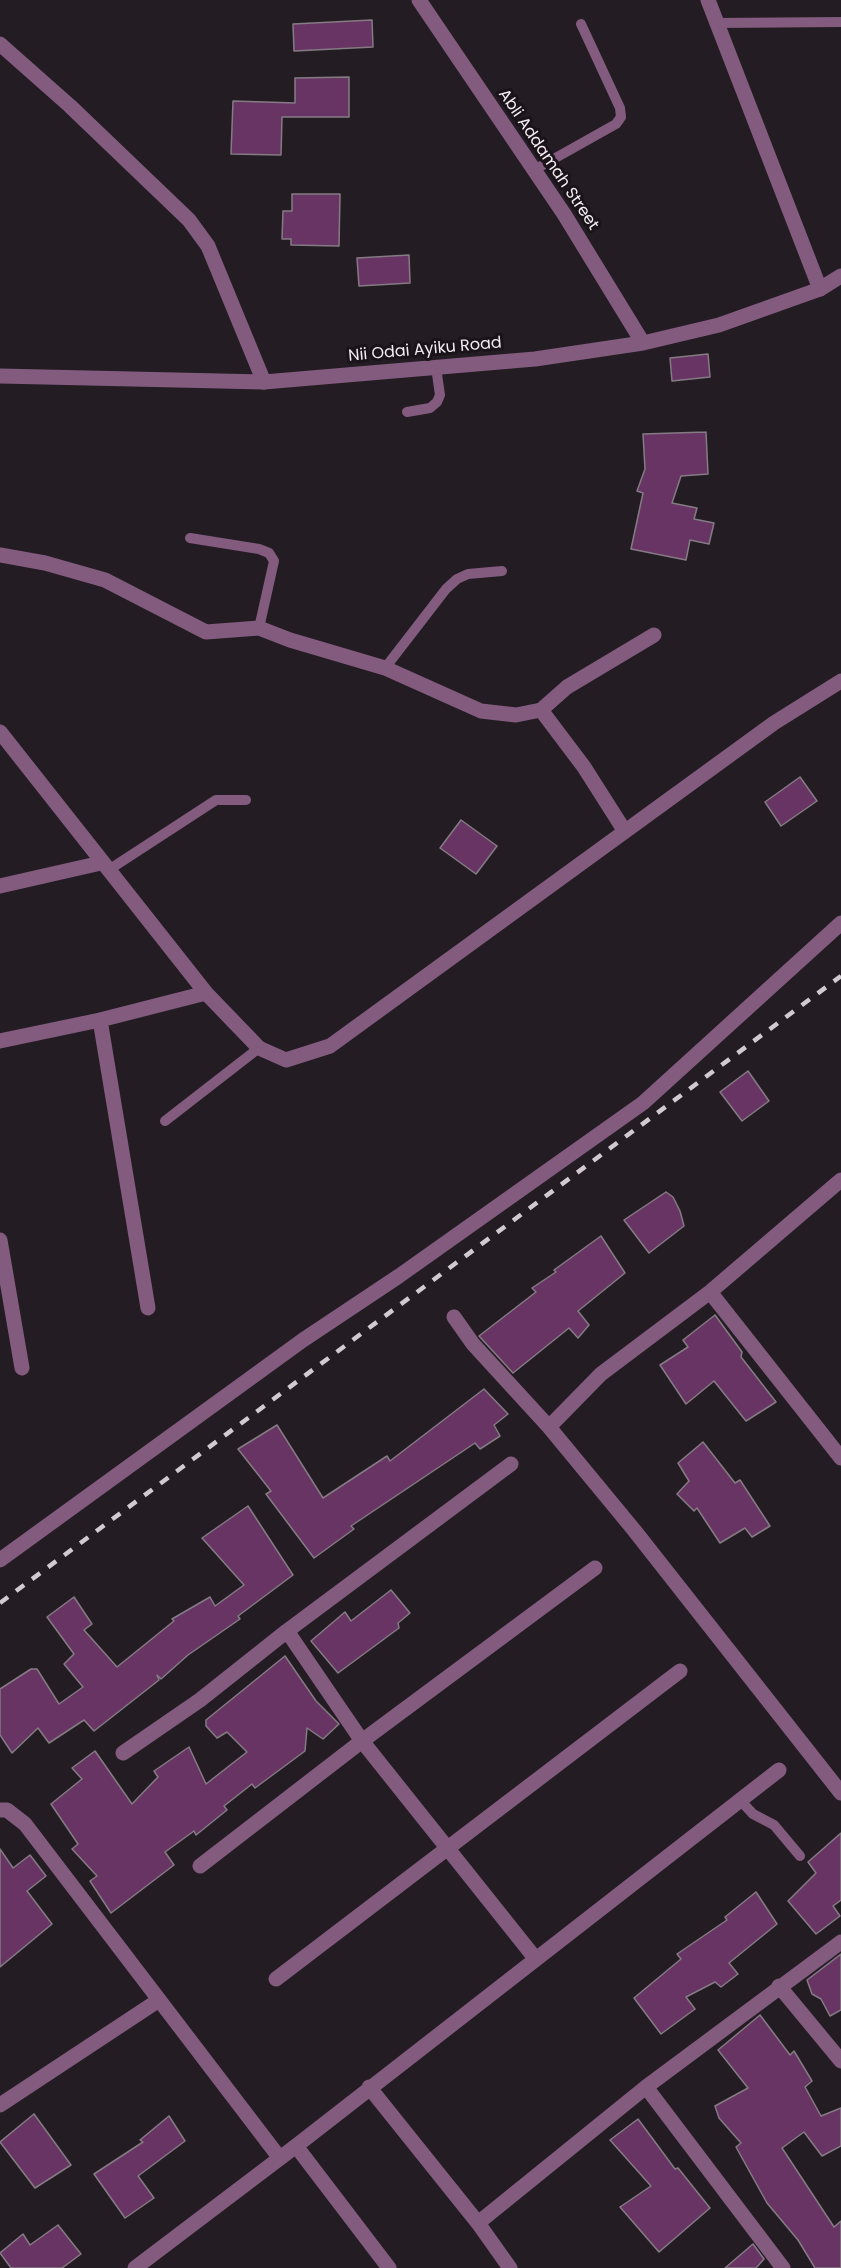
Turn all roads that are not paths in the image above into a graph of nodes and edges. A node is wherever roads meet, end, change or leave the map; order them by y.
1 (419, 0) edge
2 (708, 0) edge
3 (841, 22) edge
4 (717, 23) junction
5 (581, 24) dead end
6 (0, 44) edge
7 (534, 170) junction
8 (841, 276) edge
9 (820, 289) junction
10 (643, 343) junction
11 (436, 367) junction
12 (0, 376) edge
13 (264, 382) junction
14 (407, 412) dead end
15 (190, 538) dead end
16 (0, 555) edge
17 (502, 571) dead end
18 (259, 628) junction
19 (654, 635) dead end
20 (385, 669) junction
21 (841, 681) edge
22 (541, 711) junction
23 (0, 732) edge
24 (246, 800) dead end
25 (624, 830) junction
26 (104, 867) junction
27 (0, 886) edge
28 (841, 923) edge
29 (206, 993) junction
30 (100, 1020) junction
31 (0, 1041) edge
32 (259, 1048) junction
33 (165, 1121) dead end
34 (841, 1180) edge
35 (0, 1240) edge
36 (710, 1292) junction
37 (148, 1308) dead end
38 (454, 1317) dead end
39 (22, 1368) dead end
40 (549, 1427) junction
41 (841, 1458) edge
42 (511, 1464) dead end
43 (0, 1560) edge
44 (595, 1568) dead end
45 (287, 1631) junction
46 (680, 1671) dead end
47 (363, 1741) junction
48 (123, 1754) dead end
49 (779, 1770) dead end
50 (841, 1793) edge
51 (740, 1800) junction
52 (0, 1810) edge
53 (446, 1848) junction
54 (800, 1856) dead end
55 (200, 1866) dead end
56 (841, 1942) edge
57 (535, 1958) junction
58 (276, 1979) dead end
59 (779, 1986) junction
60 (159, 2000) junction
61 (841, 2061) edge
62 (369, 2087) junction
63 (645, 2087) junction
64 (0, 2105) edge
65 (296, 2146) junction
66 (279, 2157) junction
67 (478, 2223) junction
68 (155, 2262) edge
69 (135, 2268) edge
70 (389, 2268) edge
71 (510, 2268) edge
72 (783, 2268) edge

1 - 7 street, Abli Addamah Street
2 - 4 street
3 - 4 lane
4 - 9 street
5 - 7 lane
6 - 13 street
7 - 10 street, Abli Addamah Street
8 - 9 street, Nii Odai Ayiku Road
9 - 10 street, Nii Odai Ayiku Road
10 - 11 street, Nii Odai Ayiku Road
11 - 13 street, Nii Odai Ayiku Road
11 - 14 lane
12 - 13 street, Nii Odai Ayiku Road
15 - 18 lane
16 - 18 street
17 - 20 lane
18 - 20 street
19 - 22 street
20 - 22 street
21 - 25 street
22 - 25 street
23 - 26 street
24 - 26 lane
25 - 32 street
26 - 27 street
26 - 29 street
28 - 43 street
29 - 30 street
29 - 32 street
30 - 31 street
30 - 37 street
32 - 33 lane
34 - 36 street
35 - 39 street
36 - 40 street
36 - 41 street
38 - 40 street
40 - 50 street
42 - 45 street
44 - 47 street
45 - 47 street
45 - 48 street
46 - 53 street
47 - 53 street
47 - 55 street
49 - 51 street
51 - 54 lane
51 - 57 street
52 - 60 street
53 - 57 street
53 - 58 street
56 - 59 street
57 - 62 street
59 - 61 street
59 - 63 street
60 - 64 street
60 - 66 street
62 - 65 street
62 - 67 street
63 - 67 street
63 - 72 street
65 - 66 street
65 - 70 street
66 - 68 street
67 - 71 street
68 - 69 street

